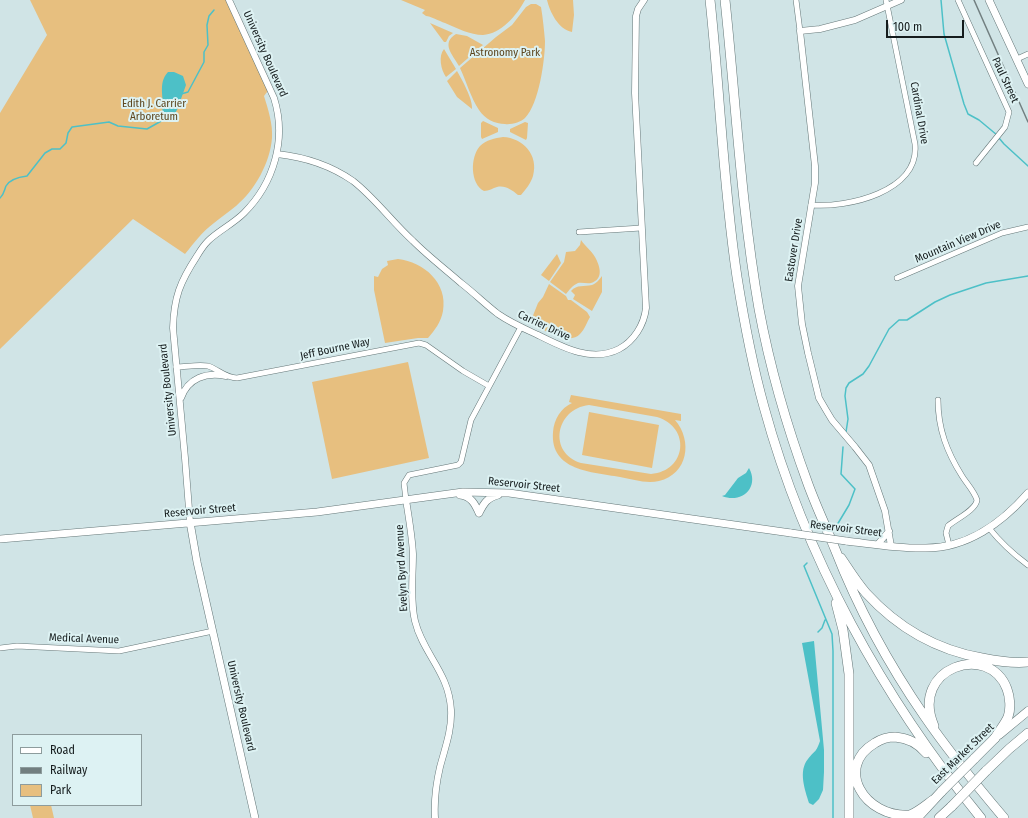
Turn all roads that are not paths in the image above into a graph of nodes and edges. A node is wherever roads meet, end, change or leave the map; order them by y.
1 (229, 0) edge
2 (644, 0) edge
3 (710, 0) edge
4 (725, 0) edge
5 (796, 0) edge
6 (901, 0) edge
7 (958, 0) edge
8 (989, 0) edge
9 (887, 3) edge
10 (800, 31) junction
11 (1028, 54) edge
12 (1016, 59) junction
13 (1028, 84) edge
14 (277, 154) junction
15 (976, 163) dead end
16 (811, 205) junction
17 (1028, 227) edge
18 (641, 228) junction
19 (578, 232) dead end
20 (897, 278) dead end
21 (521, 327) junction
22 (176, 367) junction
23 (226, 376) junction
24 (489, 386) junction
25 (180, 399) junction
26 (938, 400) dead end
27 (506, 493) junction
28 (1028, 493) edge
29 (450, 494) junction
30 (406, 500) junction
31 (190, 522) junction
32 (989, 528) junction
33 (889, 531) junction
34 (0, 539) edge
35 (878, 544) junction
36 (949, 545) junction
37 (891, 546) junction
38 (835, 549) junction
39 (818, 557) junction
40 (1028, 565) edge
41 (213, 631) junction
42 (0, 648) edge
43 (1026, 664) edge
44 (1028, 711) edge
45 (1028, 733) edge
46 (938, 734) junction
47 (995, 738) junction
48 (942, 768) junction
49 (933, 800) junction
50 (255, 818) edge
51 (435, 818) edge
52 (849, 818) edge
53 (917, 818) edge
54 (940, 818) edge
55 (981, 818) edge
56 (1004, 818) edge

1 - 14 street, University Boulevard
2 - 18 street, Carrier Drive
3 - 39 highway
4 - 38 highway
5 - 10 street, Eastover Drive
6 - 9 street
7 - 15 street, Paul Street
8 - 12 main road
9 - 10 street
9 - 16 street, Cardinal Drive
10 - 16 street, Eastover Drive
11 - 12 street
12 - 13 main road
14 - 21 street, Carrier Drive
14 - 22 street, University Boulevard
16 - 33 street, Eastover Drive
17 - 20 street, Mountain View Drive
18 - 19 street
18 - 21 street, Carrier Drive
21 - 24 street
22 - 23 street, Jeff Bourne Way
22 - 25 street, University Boulevard
23 - 24 street, Jeff Bourne Way
23 - 25 street
24 - 30 street
25 - 31 street, University Boulevard
26 - 36 street
27 - 29 main road, Reservoir Street
27 - 29 main road
27 - 35 main road, Reservoir Street, bridge
28 - 32 main road, Reservoir Street
29 - 30 main road, Reservoir Street
30 - 31 main road, Reservoir Street
30 - 51 street, Evelyn Byrd Avenue
31 - 34 main road, Reservoir Street
31 - 41 main road, University Boulevard
32 - 36 main road, Reservoir Street
32 - 40 street
33 - 35 street
33 - 37 street, Eastover Drive
35 - 37 main road, Reservoir Street
36 - 37 main road, Reservoir Street
38 - 43 highway
38 - 46 highway
39 - 48 highway
39 - 52 highway
41 - 42 street, Medical Avenue
41 - 50 main road, University Boulevard
44 - 47 main road, East Market Street
45 - 54 highway, bridge
46 - 47 highway
46 - 56 highway
47 - 49 highway, East Market Street, bridge
48 - 49 highway
48 - 55 highway
49 - 53 highway, East Market Street

